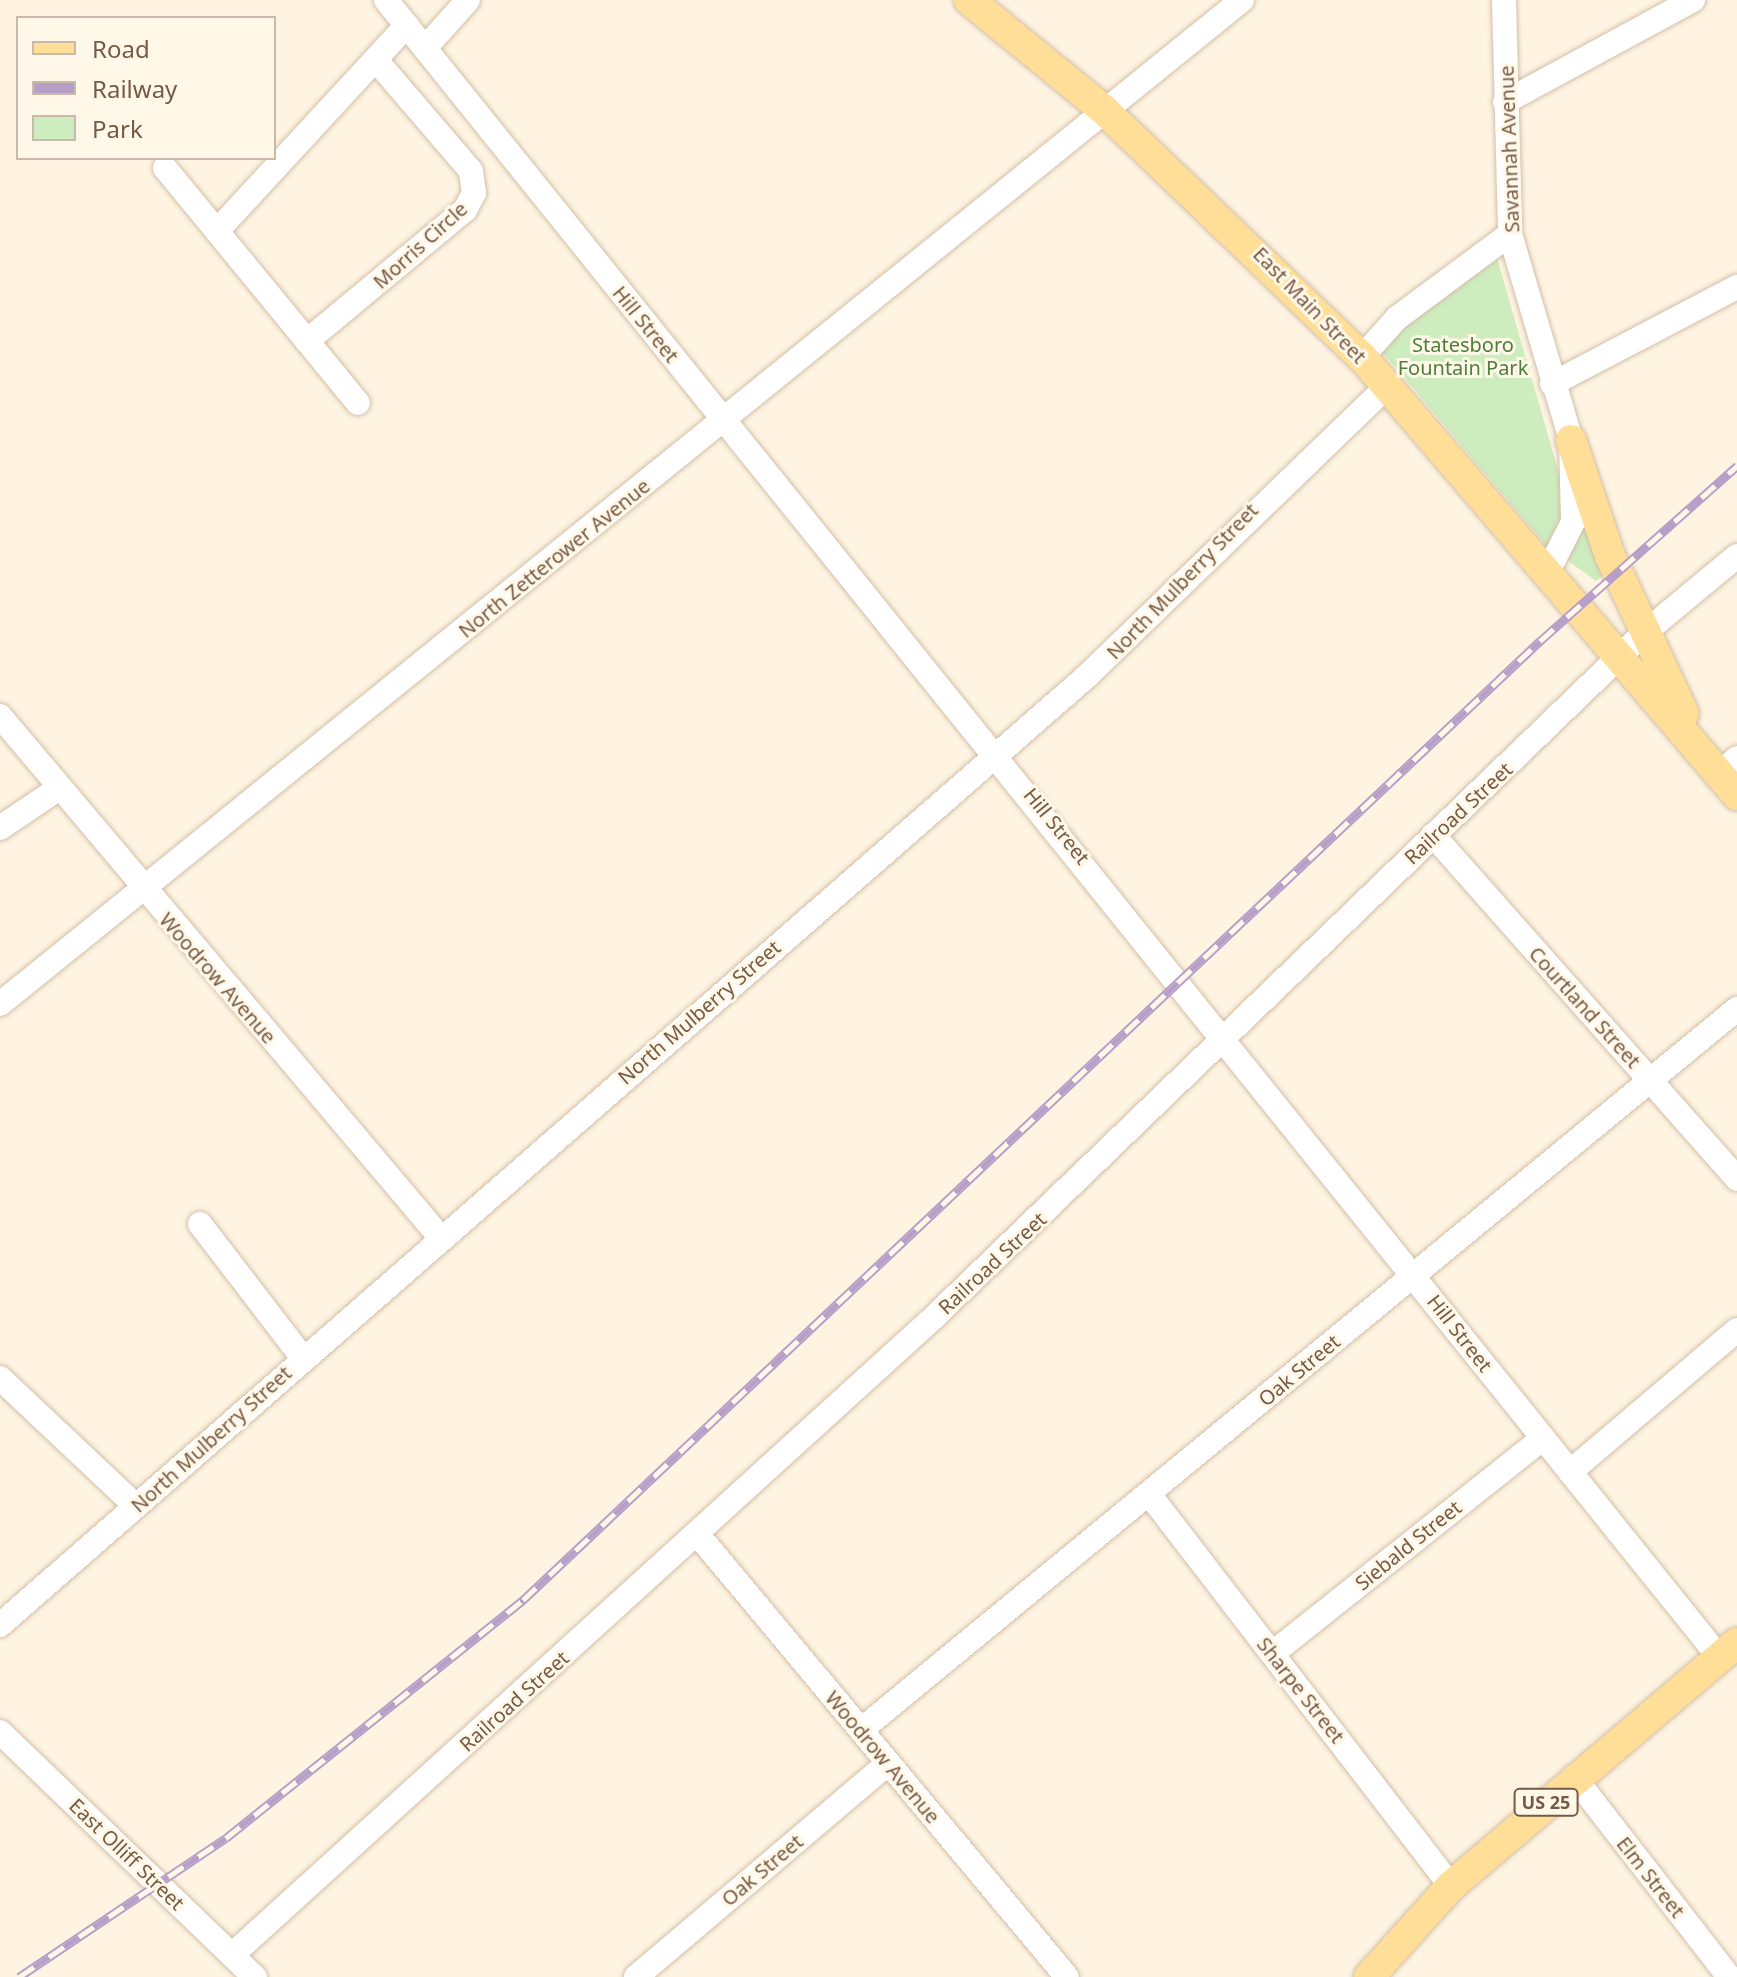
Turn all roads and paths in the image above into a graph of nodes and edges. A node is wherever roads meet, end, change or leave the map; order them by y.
1 (386, 0) edge
2 (468, 0) edge
3 (969, 0) edge
4 (1242, 0) edge
5 (1504, 0) edge
6 (1693, 0) edge
7 (407, 25) junction
8 (425, 48) junction
9 (376, 60) junction
10 (1505, 102) junction
11 (1104, 110) junction
12 (165, 168) dead end
13 (217, 231) junction
14 (1510, 234) junction
15 (1737, 287) edge
16 (307, 341) junction
17 (1362, 357) junction
18 (1552, 384) junction
19 (1386, 387) junction
20 (358, 403) dead end
21 (724, 421) junction
22 (1571, 440) junction
23 (1737, 556) edge
24 (1548, 571) junction
25 (1643, 634) junction
26 (1621, 656) junction
27 (0, 716) edge
28 (1700, 749) junction
29 (998, 752) junction
30 (1731, 775) edge
31 (59, 788) junction
32 (0, 828) edge
33 (1433, 835) junction
34 (142, 889) junction
35 (0, 1004) edge
36 (1737, 1009) edge
37 (1227, 1038) junction
38 (1652, 1082) junction
39 (1737, 1179) edge
40 (200, 1224) dead end
41 (440, 1237) junction
42 (1414, 1275) junction
43 (1737, 1330) edge
44 (303, 1358) junction
45 (0, 1378) edge
46 (1543, 1438) junction
47 (1570, 1472) junction
48 (1149, 1494) junction
49 (136, 1506) junction
50 (699, 1536) junction
51 (0, 1625) edge
52 (1728, 1650) edge
53 (1273, 1653) junction
54 (861, 1730) junction
55 (0, 1732) edge
56 (888, 1763) junction
57 (1574, 1777) junction
58 (1451, 1886) junction
59 (232, 1955) junction
60 (255, 1977) edge
61 (636, 1977) edge
62 (1067, 1977) edge
63 (1369, 1977) edge
64 (1729, 1977) edge

1 - 7 street, Hill Street
2 - 8 street
3 - 11 main road, East Main Street
4 - 11 street, North Zetterower Avenue
5 - 10 street, Savannah Avenue
6 - 10 street
7 - 8 street, Hill Street
7 - 9 street
8 - 21 street, Hill Street
9 - 13 street
9 - 16 street, Morris Circle
10 - 14 street, Savannah Avenue
11 - 17 main road, East Main Street
11 - 21 street, North Zetterower Avenue
12 - 13 street
13 - 16 street
14 - 17 street
14 - 18 street, Savannah Avenue
15 - 18 street
16 - 20 street
17 - 19 main road, East Main Street
18 - 22 street, Savannah Avenue
19 - 24 main road, East Main Street
19 - 29 street, North Mulberry Street
21 - 29 street, Hill Street
21 - 34 street, North Zetterower Avenue
22 - 24 street, Savannah Avenue
22 - 25 main road
23 - 25 street, Railroad Street
24 - 25 main road
24 - 26 main road, East Main Street
25 - 26 street, Railroad Street
25 - 28 main road
26 - 28 main road, East Main Street
26 - 33 street, Railroad Street
27 - 31 street, Woodrow Avenue
28 - 30 main road, East Main Street
29 - 37 street, Hill Street
29 - 41 street, North Mulberry Street
31 - 32 street
31 - 34 street, Woodrow Avenue
33 - 37 street, Railroad Street
33 - 38 street, Courtland Street
34 - 35 street, North Zetterower Avenue
34 - 41 street, Woodrow Avenue
36 - 38 street, Oak Street
37 - 42 street, Hill Street
37 - 50 street, Railroad Street
38 - 39 street, Courtland Street
38 - 42 street, Oak Street
40 - 44 street
41 - 44 street, North Mulberry Street
42 - 46 street, Hill Street
42 - 48 street, Oak Street
43 - 47 street
44 - 49 street, North Mulberry Street
45 - 49 street
46 - 47 street, Hill Street
46 - 53 street, Siebald Street
47 - 52 street, Hill Street
48 - 53 street, Sharpe Street
48 - 54 street, Oak Street
49 - 51 street, North Mulberry Street
50 - 54 street, Woodrow Avenue
50 - 59 street, Railroad Street
52 - 57 main road, US 25
53 - 58 street, Sharpe Street
54 - 56 street, Woodrow Avenue
55 - 59 street, East Olliff Street
56 - 61 street, Oak Street
56 - 62 street, Woodrow Avenue
57 - 58 main road, US 25
57 - 64 street, Elm Street
58 - 63 main road, US 25
59 - 60 street, East Olliff Street

